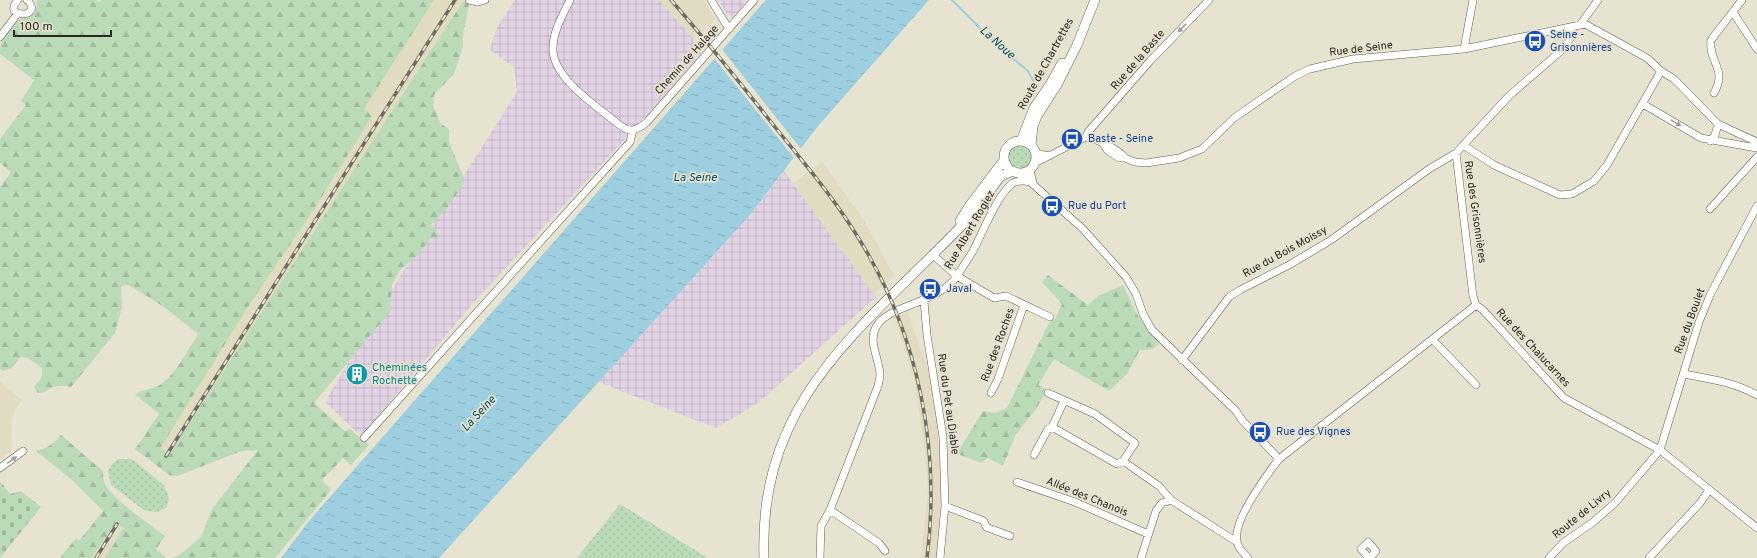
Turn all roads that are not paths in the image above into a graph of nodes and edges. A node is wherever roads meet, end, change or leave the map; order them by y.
1 (18, 0) edge
2 (28, 0) edge
3 (469, 0) edge
4 (485, 0) edge
5 (570, 0) edge
6 (711, 0) edge
7 (754, 0) edge
8 (1095, 0) edge
9 (1209, 0) edge
10 (1473, 0) edge
11 (1598, 0) edge
12 (1742, 0) edge
13 (1733, 12) junction
14 (18, 13) junction
15 (1577, 26) junction
16 (729, 29) junction
17 (0, 36) edge
18 (1464, 49) junction
19 (1757, 49) edge
20 (1661, 71) junction
21 (1714, 93) dead end
22 (1643, 104) junction
23 (1718, 124) junction
24 (633, 130) junction
25 (1086, 137) junction
26 (1020, 141) junction
27 (1710, 141) junction
28 (1757, 142) edge
29 (1463, 145) junction
30 (1757, 148) edge
31 (1033, 149) junction
32 (1456, 153) junction
33 (1049, 156) junction
34 (1757, 157) edge
35 (1004, 160) junction
36 (1032, 166) junction
37 (1015, 172) junction
38 (1032, 183) junction
39 (1757, 206) edge
40 (1710, 209) dead end
41 (955, 231) junction
42 (932, 255) junction
43 (957, 276) junction
44 (924, 301) junction
45 (1024, 305) junction
46 (1476, 305) junction
47 (1050, 318) dead end
48 (1433, 340) junction
49 (1182, 360) junction
50 (1684, 374) junction
51 (1476, 385) dead end
52 (991, 393) dead end
53 (1048, 393) dead end
54 (1757, 395) edge
55 (1064, 401) junction
56 (1052, 427) junction
57 (364, 438) dead end
58 (1660, 450) junction
59 (23, 452) dead end
60 (1034, 455) dead end
61 (1279, 459) junction
62 (1123, 461) junction
63 (0, 468) edge
64 (1017, 482) dead end
65 (1709, 490) junction
66 (1171, 500) junction
67 (945, 506) junction
68 (830, 510) junction
69 (1757, 528) edge
70 (1148, 534) junction
71 (1010, 536) dead end
72 (1237, 542) junction
73 (885, 551) dead end
74 (764, 558) edge
75 (820, 558) edge
76 (940, 558) edge
77 (1141, 558) edge
78 (1248, 558) edge
79 (1549, 558) edge
80 (1649, 558) edge

1 - 14 street
2 - 14 street
3 - 4 street
5 - 24 street
6 - 16 street
7 - 16 street, Chemin de Halage
8 - 26 main road, Route de Chartrettes
8 - 31 main road, Route de Chartrettes
9 -> 25 street, Rue de la Baste
10 - 18 street
11 - 15 street, Rue des Grisonnières
12 - 13 street
13 - 19 street
13 - 21 street
14 - 17 street
15 - 18 street, Rue de Seine
15 - 20 street
15 - 29 street, Rue des Grisonnières
16 - 24 street, Chemin de Halage
18 - 25 street, Rue de Seine
20 - 22 street
20 - 23 street
22 -> 27 street
22 - 29 street
23 - 27 street
23 - 28 street
24 - 57 street
25 - 33 street
26 - 31 main road
26 - 35 main road
27 - 30 street
29 - 32 street, Rue des Grisonnières
31 - 33 street
31 - 36 main road
32 - 46 street, Rue des Grisonnières
32 - 49 street, Rue du Bois Moissy
33 - 36 street
34 - 40 street
35 - 37 main road
35 - 41 main road
36 - 37 main road
36 - 38 street
37 - 38 street
37 - 41 main road
38 - 43 street, Rue Albert Rogiez
38 - 49 street
39 - 50 street, Rue du Boulet
41 - 42 main road
42 - 43 street, Rue des Roches
42 - 74 main road
43 - 44 street, Rue Albert Rogiez
43 - 45 street, Rue des Roches
44 - 67 street, Rue du Pet au Diable
44 - 68 street, Rue Albert Rogiez
45 - 47 street, Rue des Roches
45 - 52 street, Rue des Roches
46 - 48 street
46 - 58 street, Rue des Chalucarnes
48 - 51 street
48 - 61 street
49 - 61 street
50 - 54 street
50 - 58 street, Rue du Boulet
53 - 55 street
55 - 56 street
55 - 62 street
56 - 60 street
56 - 62 street
58 - 65 street, Rue des Chalucarnes
58 - 79 street, Route de Livry
63 -> 59 street
61 - 72 street
62 - 66 street
64 - 70 street, Allée des Chanois
65 - 69 street, Rue des Chalucarnes
65 - 80 street
66 - 70 street
66 - 72 street
67 - 71 street
67 - 76 street, Rue du Pet au Diable
68 - 73 street
68 - 75 street, Rue Albert Rogiez
70 - 77 street
72 - 78 street

